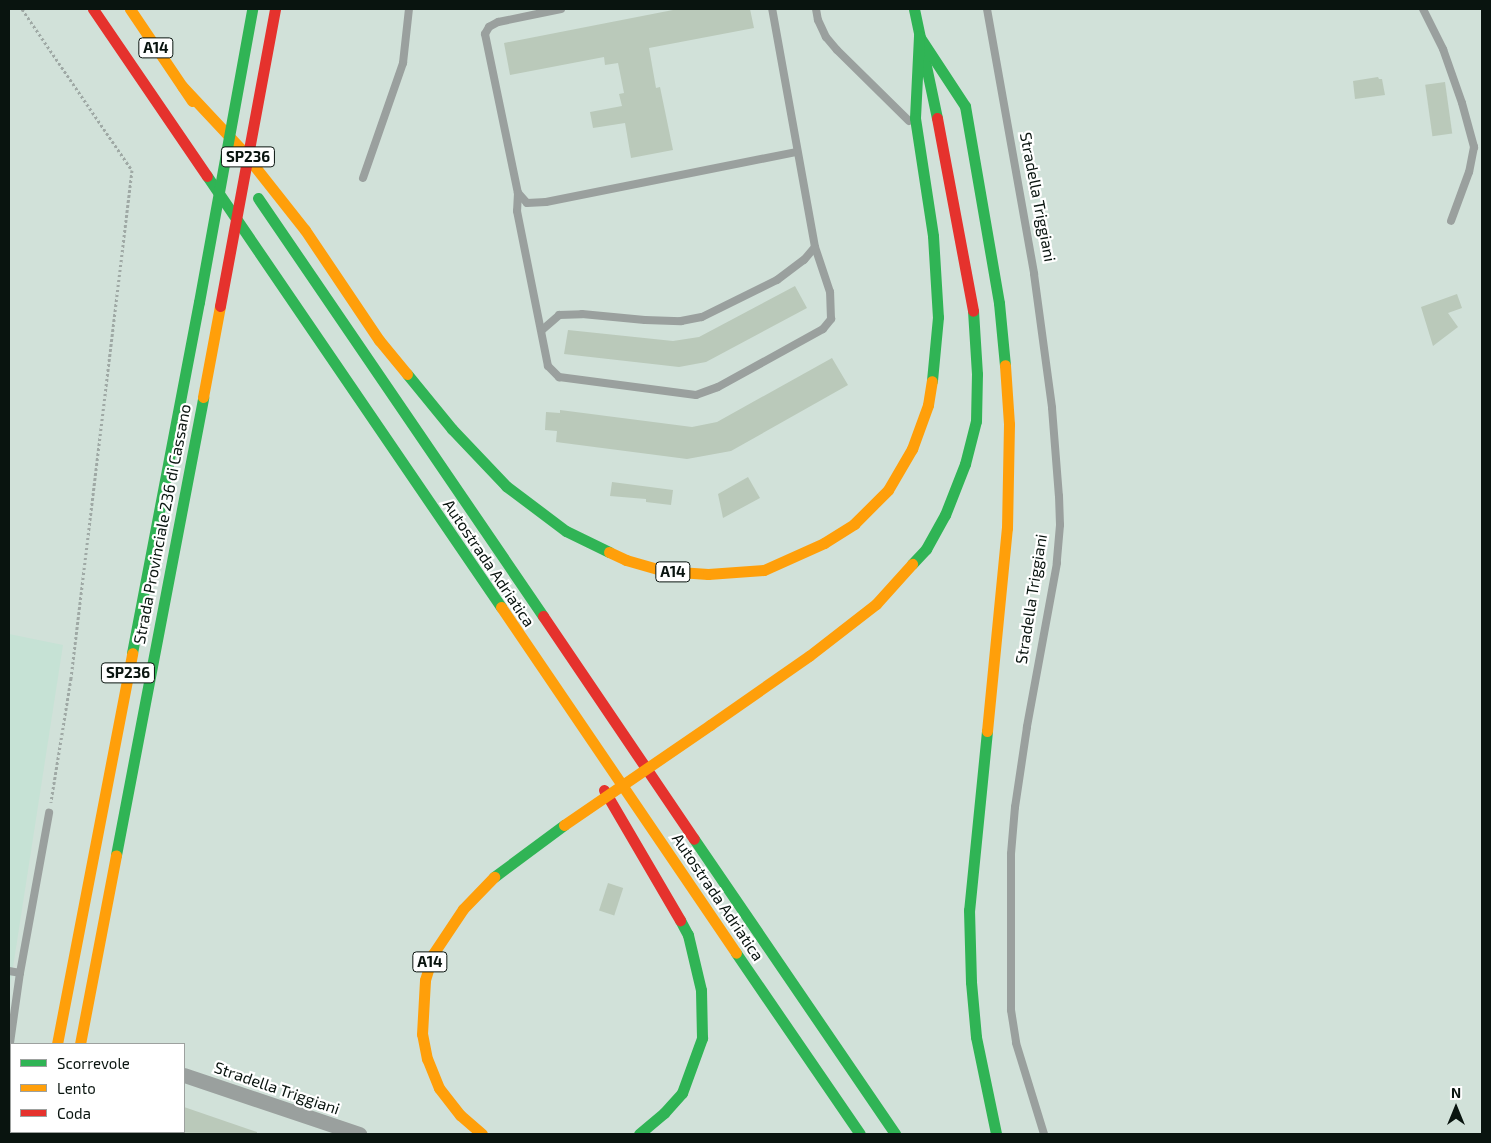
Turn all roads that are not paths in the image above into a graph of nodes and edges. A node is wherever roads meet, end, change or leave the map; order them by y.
1 (94, 9) edge
2 (130, 9) edge
3 (252, 9) edge
4 (275, 9) edge
5 (410, 9) edge
6 (561, 9) edge
7 (772, 9) edge
8 (816, 9) edge
9 (914, 9) edge
10 (986, 9) edge
11 (1423, 9) edge
12 (919, 36) junction
13 (182, 86) junction
14 (917, 129) junction
15 (797, 152) junction
16 (363, 178) dead end
17 (518, 193) junction
18 (1451, 221) dead end
19 (815, 247) junction
20 (542, 330) junction
21 (458, 546) junction
22 (555, 709) dead end
23 (596, 777) dead end
24 (49, 813) road end
25 (9, 971) edge
26 (20, 973) junction
27 (58, 1043) edge
28 (80, 1043) edge
29 (9, 1050) edge
30 (185, 1075) edge
31 (359, 1134) edge
32 (482, 1134) edge
33 (639, 1134) edge
34 (860, 1134) edge
35 (895, 1134) edge
36 (996, 1134) edge
37 (1044, 1134) edge

1 - 21 highway, Autostrada Adriatica / A14
2 - 13 highway, Autostrada Adriatica / A14
3 - 27 highway, Strada Provinciale 236 di Cassano / SP236, bridge
4 - 28 highway, Strada Provinciale 236 di Cassano / SP236, bridge
5 - 16 lane
6 - 17 lane
7 - 15 lane
8 - 14 lane
9 - 12 highway
10 - 37 lane, Stradella Triggiani
11 - 18 lane
12 - 14 highway, A14
12 - 32 highway, A14, bridge
12 - 36 highway
13 - 14 highway, A14
13 - 35 highway, Autostrada Adriatica / A14
15 - 17 lane
15 - 19 lane
17 - 20 lane
19 - 20 lane
19 - 20 lane
21 - 22 highway, A14
21 - 34 highway, Autostrada Adriatica / A14
23 - 33 highway
24 - 26 lane
25 - 26 lane
26 - 29 lane
30 - 31 street, Stradella Triggiani

